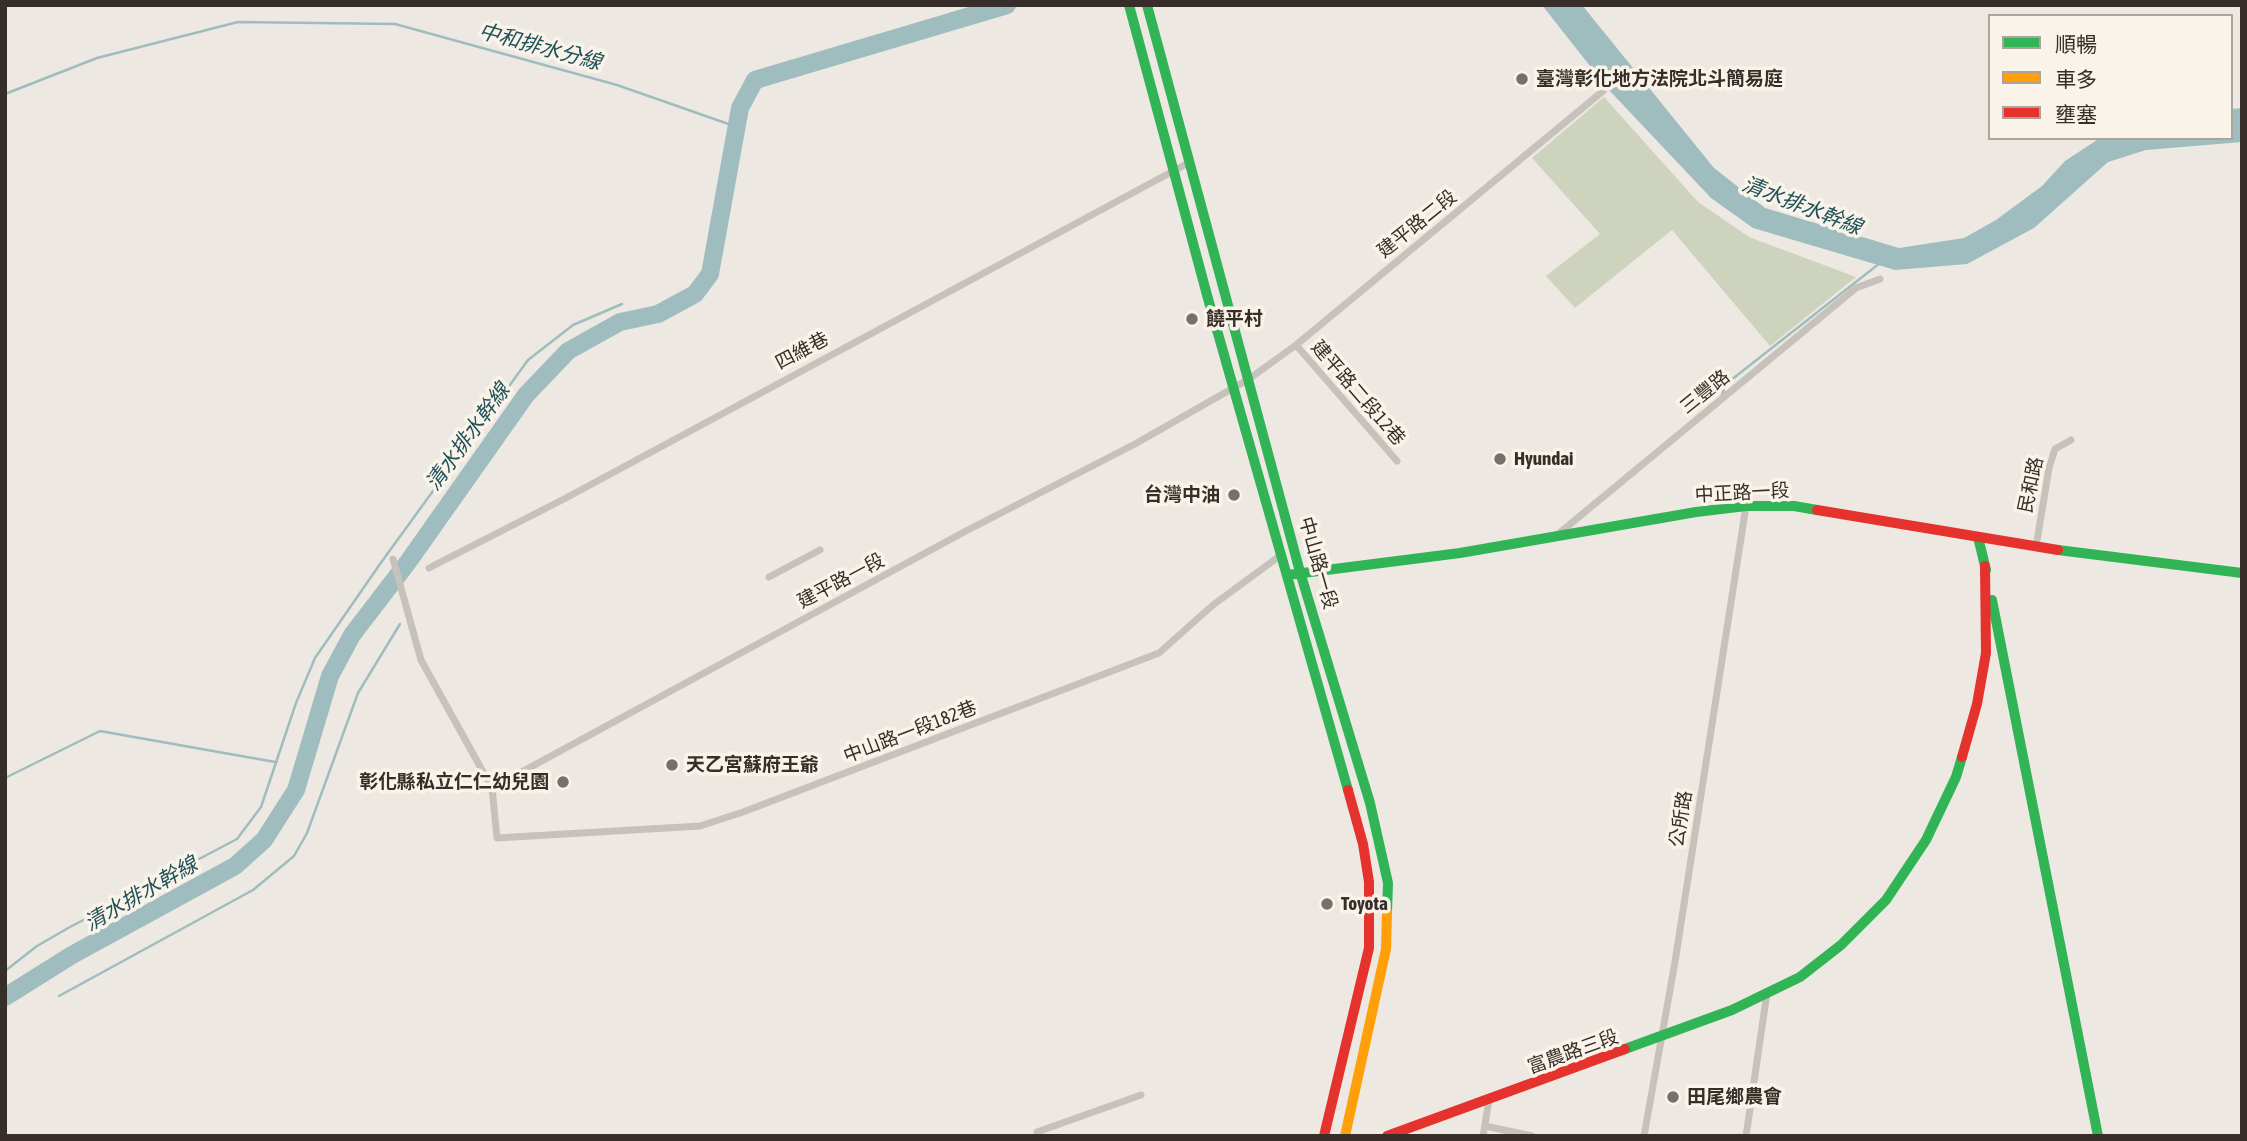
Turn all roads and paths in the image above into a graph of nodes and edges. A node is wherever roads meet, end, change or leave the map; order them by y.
1 (1147, 5) edge
2 (1130, 8) edge
3 (1603, 91) dead end
4 (1190, 163) junction
5 (1173, 170) junction
6 (1880, 279) dead end
7 (1296, 345) junction
8 (1249, 379) junction
9 (1236, 387) junction
10 (2071, 440) dead end
11 (1397, 461) dead end
12 (1746, 506) junction
13 (1554, 537) junction
14 (1978, 537) junction
15 (2036, 547) junction
16 (820, 550) dead end
17 (1295, 550) junction
18 (1282, 555) junction
19 (393, 559) dead end
20 (1985, 566) junction
21 (429, 568) dead end
22 (1300, 572) junction
23 (2242, 572) edge
24 (1287, 575) junction
25 (769, 577) dead end
26 (2002, 652) junction
27 (1986, 653) junction
28 (492, 788) junction
29 (1767, 993) junction
30 (1661, 1039) junction
31 (1141, 1095) dead end
32 (1489, 1100) junction
33 (1485, 1126) junction
34 (1037, 1134) edge
35 (1324, 1136) edge
36 (1345, 1136) edge
37 (1387, 1136) edge
38 (1483, 1136) edge
39 (1532, 1136) edge
40 (1644, 1136) edge
41 (1746, 1136) edge
42 (2098, 1136) edge

1 - 4 street, 中山路一段
2 - 5 street, 中山路一段
3 - 7 street, 建平路二段
4 - 5 street, 四維巷
4 - 8 street, 中山路一段
5 - 9 street, 中山路一段
5 - 21 street, 四維巷
6 - 13 street, 三豐路
7 - 8 street, 建平路二段
7 - 11 street, 建平路二段12巷
8 - 9 street, 建平路一段
8 - 17 street, 中山路一段
9 - 18 street, 中山路一段
9 - 28 street, 建平路一段
10 - 15 street, 民和路
12 - 13 street, 中正路一段
12 - 14 street, 中正路一段
12 - 30 street, 公所路
13 - 22 street, 中正路一段
14 - 15 street, 中正路一段
14 - 20 street
15 - 23 street, 中正路一段
16 - 25 street
17 - 18 street, 中山路一段182巷
17 - 22 street, 中山路一段
18 - 24 street, 中山路一段
18 - 28 street, 中山路一段182巷
19 - 28 street
20 - 26 street
20 - 27 street, 富農路三段
22 - 24 street, 中正路一段
22 - 36 street, 中山路一段
24 - 35 street, 中山路一段
26 - 27 street
26 - 42 street
27 - 29 street, 富農路三段
29 - 30 street, 富農路三段
29 - 41 street
30 - 32 street, 富農路三段
30 - 40 street, 公所路
31 - 34 street
32 - 33 street
32 - 37 street, 富農路三段
33 - 38 street
33 - 39 street

